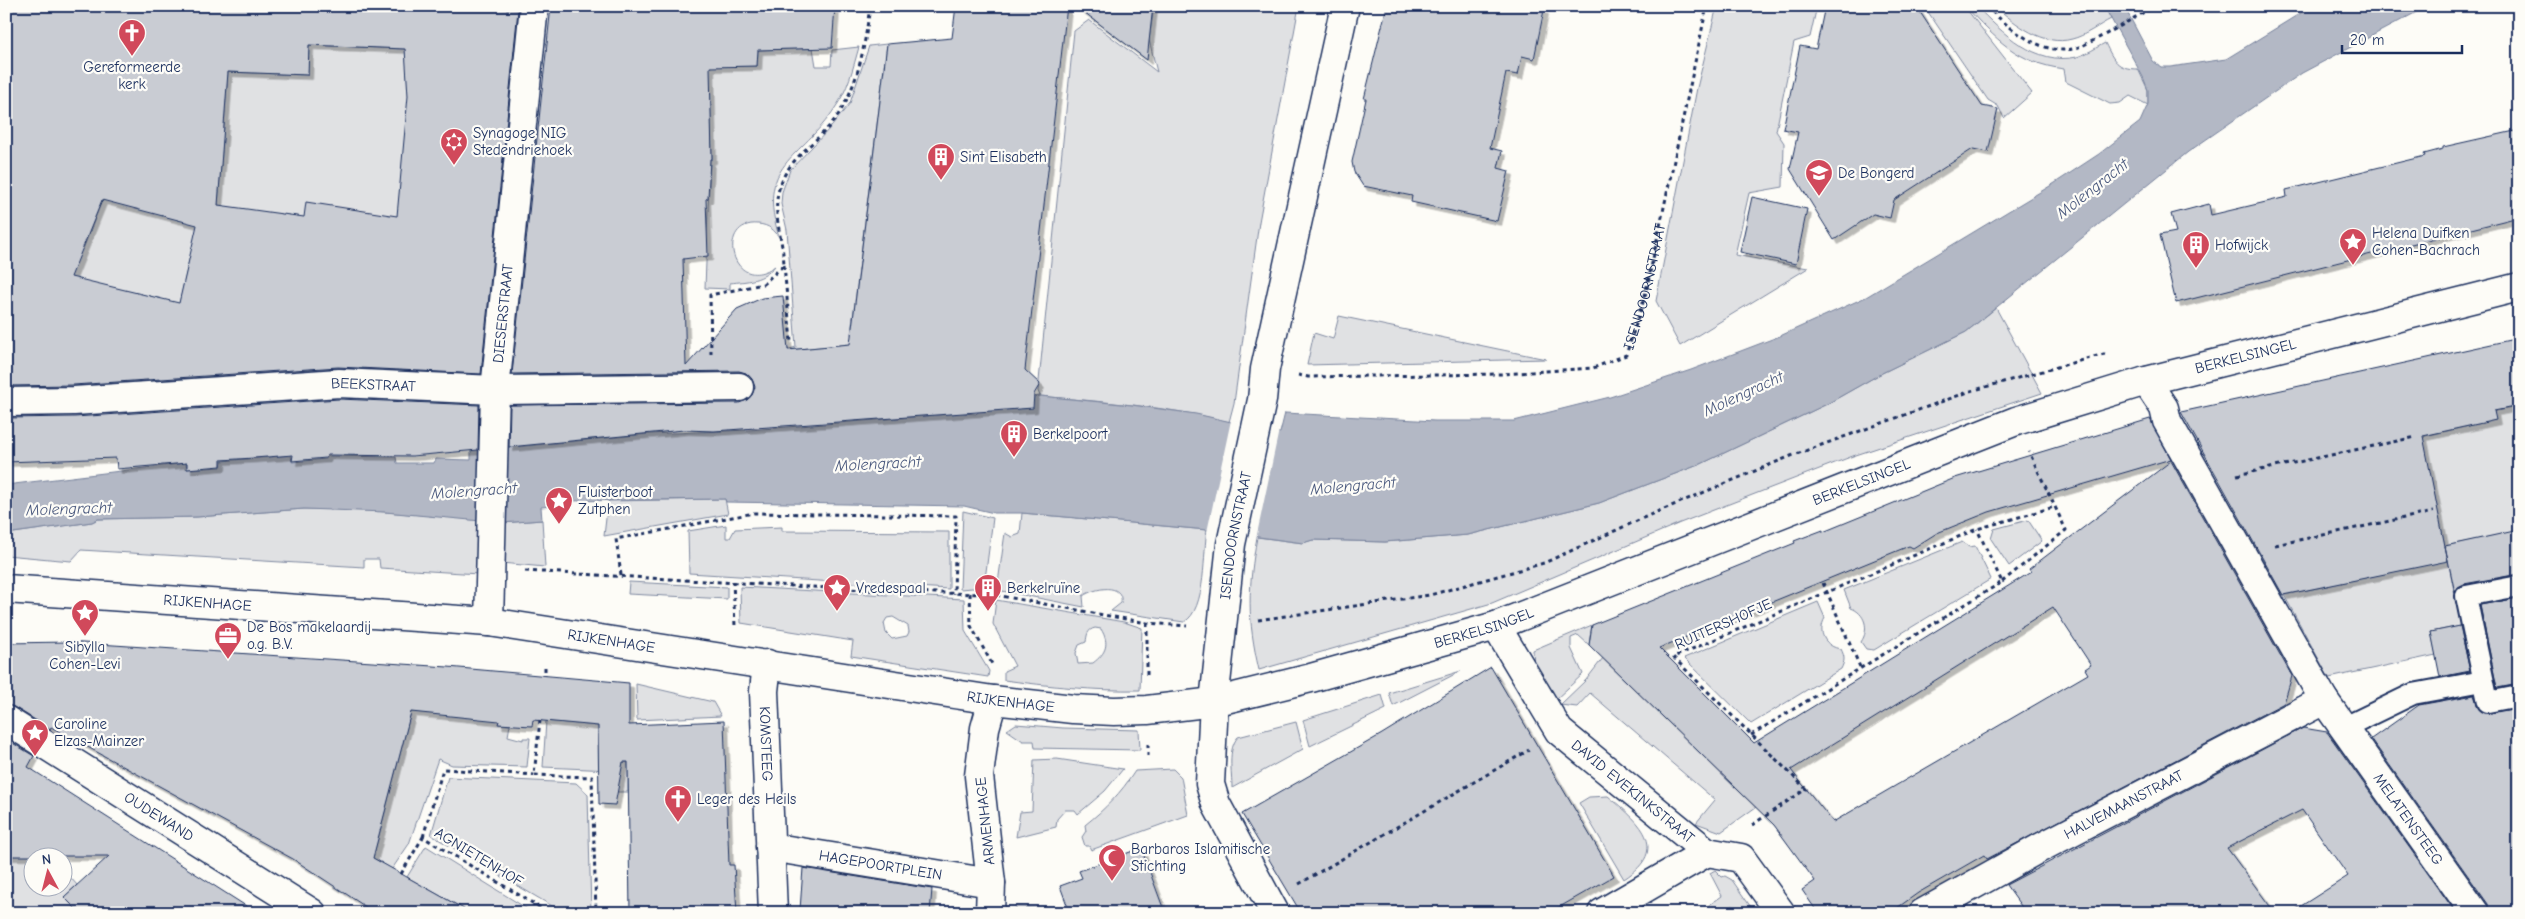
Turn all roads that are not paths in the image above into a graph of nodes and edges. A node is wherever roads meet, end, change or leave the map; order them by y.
1 (534, 6) edge
2 (1345, 6) edge
3 (2519, 286) edge
4 (2146, 381) junction
5 (739, 387) dead end
6 (495, 390) junction
7 (6, 402) edge
8 (2519, 586) edge
9 (6, 589) edge
10 (489, 622) junction
11 (1496, 626) junction
12 (766, 664) junction
13 (2483, 681) junction
14 (2519, 696) edge
15 (994, 700) junction
16 (2324, 700) junction
17 (1214, 702) junction
18 (6, 720) edge
19 (2343, 728) junction
20 (770, 847) junction
21 (1707, 852) junction
22 (991, 883) junction
23 (1272, 907) edge
24 (312, 913) edge
25 (773, 913) edge
26 (990, 913) edge
27 (1602, 913) edge
28 (1781, 913) edge
29 (1923, 913) edge
30 (2475, 913) edge

1 - 6 street, DIESERSTRAAT
2 - 17 street, ISENDOORNSTRAAT
3 - 4 street, BERKELSINGEL
4 - 11 street, BERKELSINGEL
4 - 16 street, MELATENSTEEG
5 - 6 street, BEEKSTRAAT
6 - 7 street, BEEKSTRAAT
6 - 10 street, DIESERSTRAAT
8 - 13 lane
9 - 10 street, RIJKENHAGE
10 - 12 street, RIJKENHAGE
11 - 17 street, BERKELSINGEL
11 - 21 street, DAVID EVEKINKSTRAAT
12 - 15 street, RIJKENHAGE
12 - 20 street, KOMSTEEG
13 - 14 lane
13 - 19 lane
15 - 17 street, RIJKENHAGE
15 - 22 street, ARMENHAGE
16 - 19 street, MELATENSTEEG
16 - 29 street, HALVEMAANSTRAAT
17 - 23 street
18 - 24 street, OUDEWAND
19 - 30 street, MELATENSTEEG
20 - 22 street, HAGEPOORTPLEIN
20 - 25 street, KOMSTEEG
21 - 27 street, DAVID EVEKINKSTRAAT
21 - 28 street
22 - 26 street, ARMENHAGE

